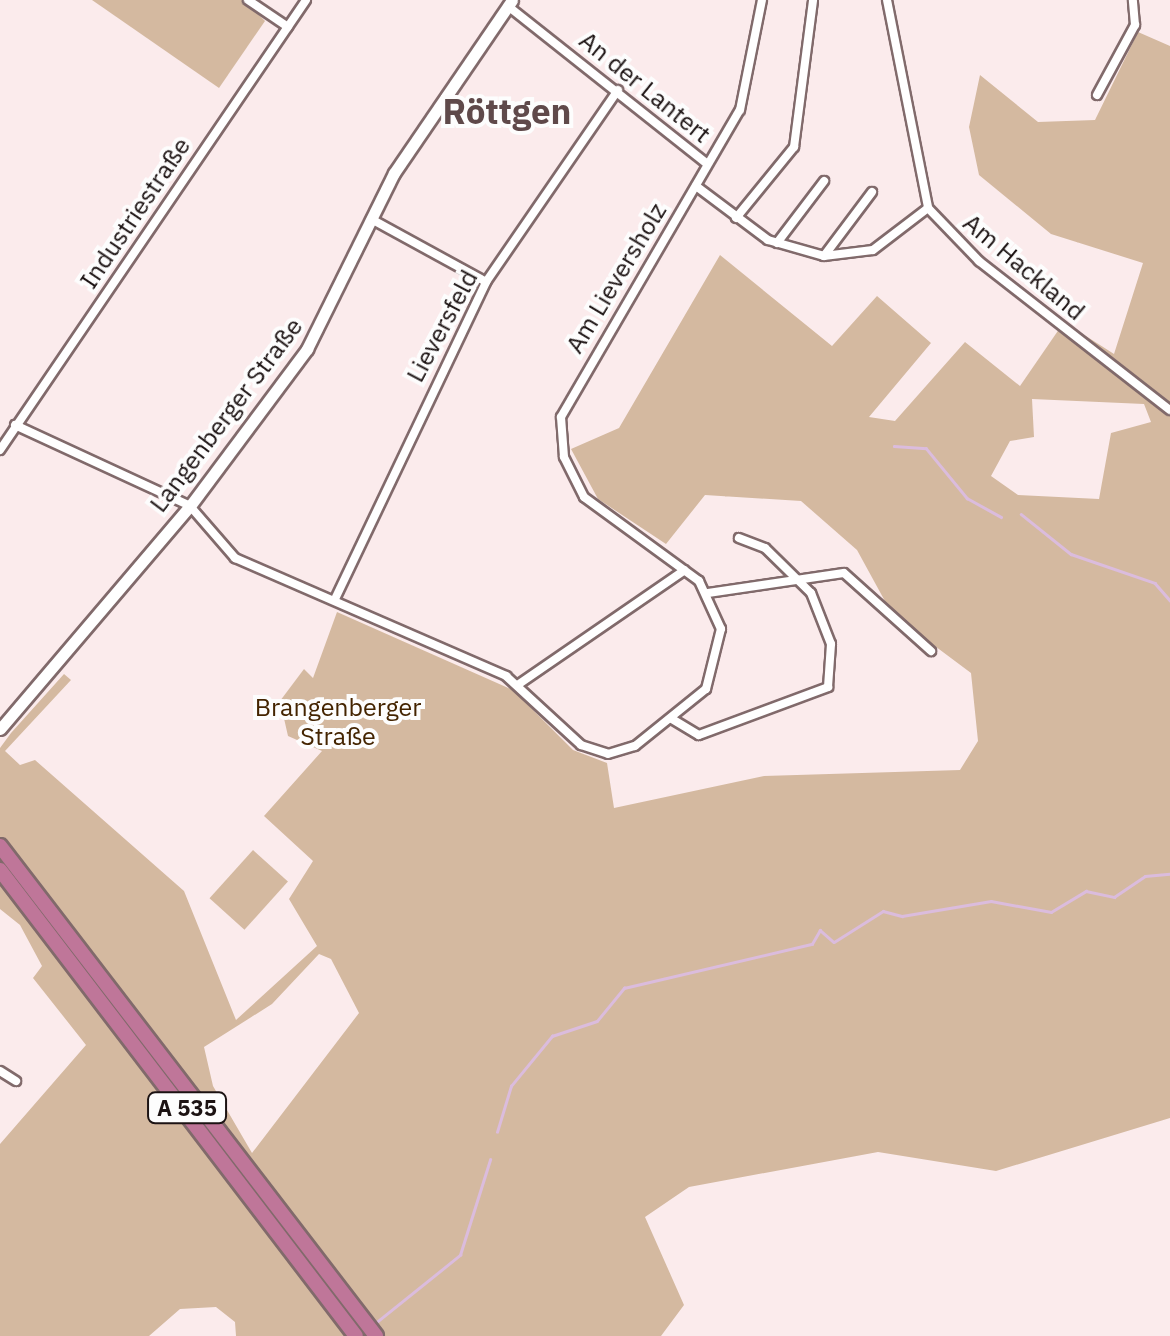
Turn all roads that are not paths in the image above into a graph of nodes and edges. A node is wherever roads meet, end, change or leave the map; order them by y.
1 (248, 0) edge
2 (306, 0) edge
3 (762, 0) edge
4 (813, 0) edge
5 (887, 0) edge
6 (1133, 0) edge
7 (510, 3) edge
8 (288, 27) junction
9 (618, 90) junction
10 (1096, 95) dead end
11 (708, 164) junction
12 (824, 181) dead end
13 (696, 186) junction
14 (872, 192) dead end
15 (928, 208) junction
16 (736, 218) junction
17 (371, 219) junction
18 (777, 244) junction
19 (824, 256) junction
20 (486, 282) junction
21 (1170, 410) edge
22 (16, 425) junction
23 (0, 450) edge
24 (190, 506) junction
25 (738, 538) dead end
26 (685, 570) junction
27 (801, 580) junction
28 (708, 593) junction
29 (335, 600) junction
30 (931, 651) dead end
31 (520, 684) junction
32 (672, 719) junction
33 (0, 729) edge
34 (0, 846) edge
35 (0, 870) edge
36 (0, 1071) edge
37 (16, 1081) dead end
38 (284, 1226) junction
39 (356, 1336) edge
40 (376, 1336) edge

1 - 8 street
2 - 8 street, Industriestraße
3 - 11 street, Am Lieversholz
4 - 16 street
5 - 15 street, Am Hackland
6 - 10 street
7 - 9 street, An der Lantert
7 - 17 main road, Langenberger Straße
8 - 22 street, Industriestraße
9 - 11 street, An der Lantert
9 - 20 street, Lieversfeld
11 - 13 street, Am Lieversholz
12 - 18 street
13 - 16 street, An der Lantert
13 - 26 street, Am Lieversholz
14 - 19 street
15 - 19 street, An der Lantert
15 - 21 street, Am Hackland
16 - 18 street, An der Lantert
17 - 20 street
17 - 24 main road, Langenberger Straße
18 - 19 street, An der Lantert
20 - 29 street, Lieversfeld
22 - 23 street, Industriestraße
22 - 24 street
24 - 29 street
24 - 33 main road, Langenberger Straße
25 - 27 street
26 - 28 street, Am Lieversholz
26 - 31 street
27 - 28 street
27 - 30 street
27 - 32 street
28 - 32 street
29 - 31 street
31 - 32 street
34 - 38 highway, A 535
35 - 38 highway, A 535
36 - 37 street
38 - 39 highway, A 535
38 - 40 highway, A 535

